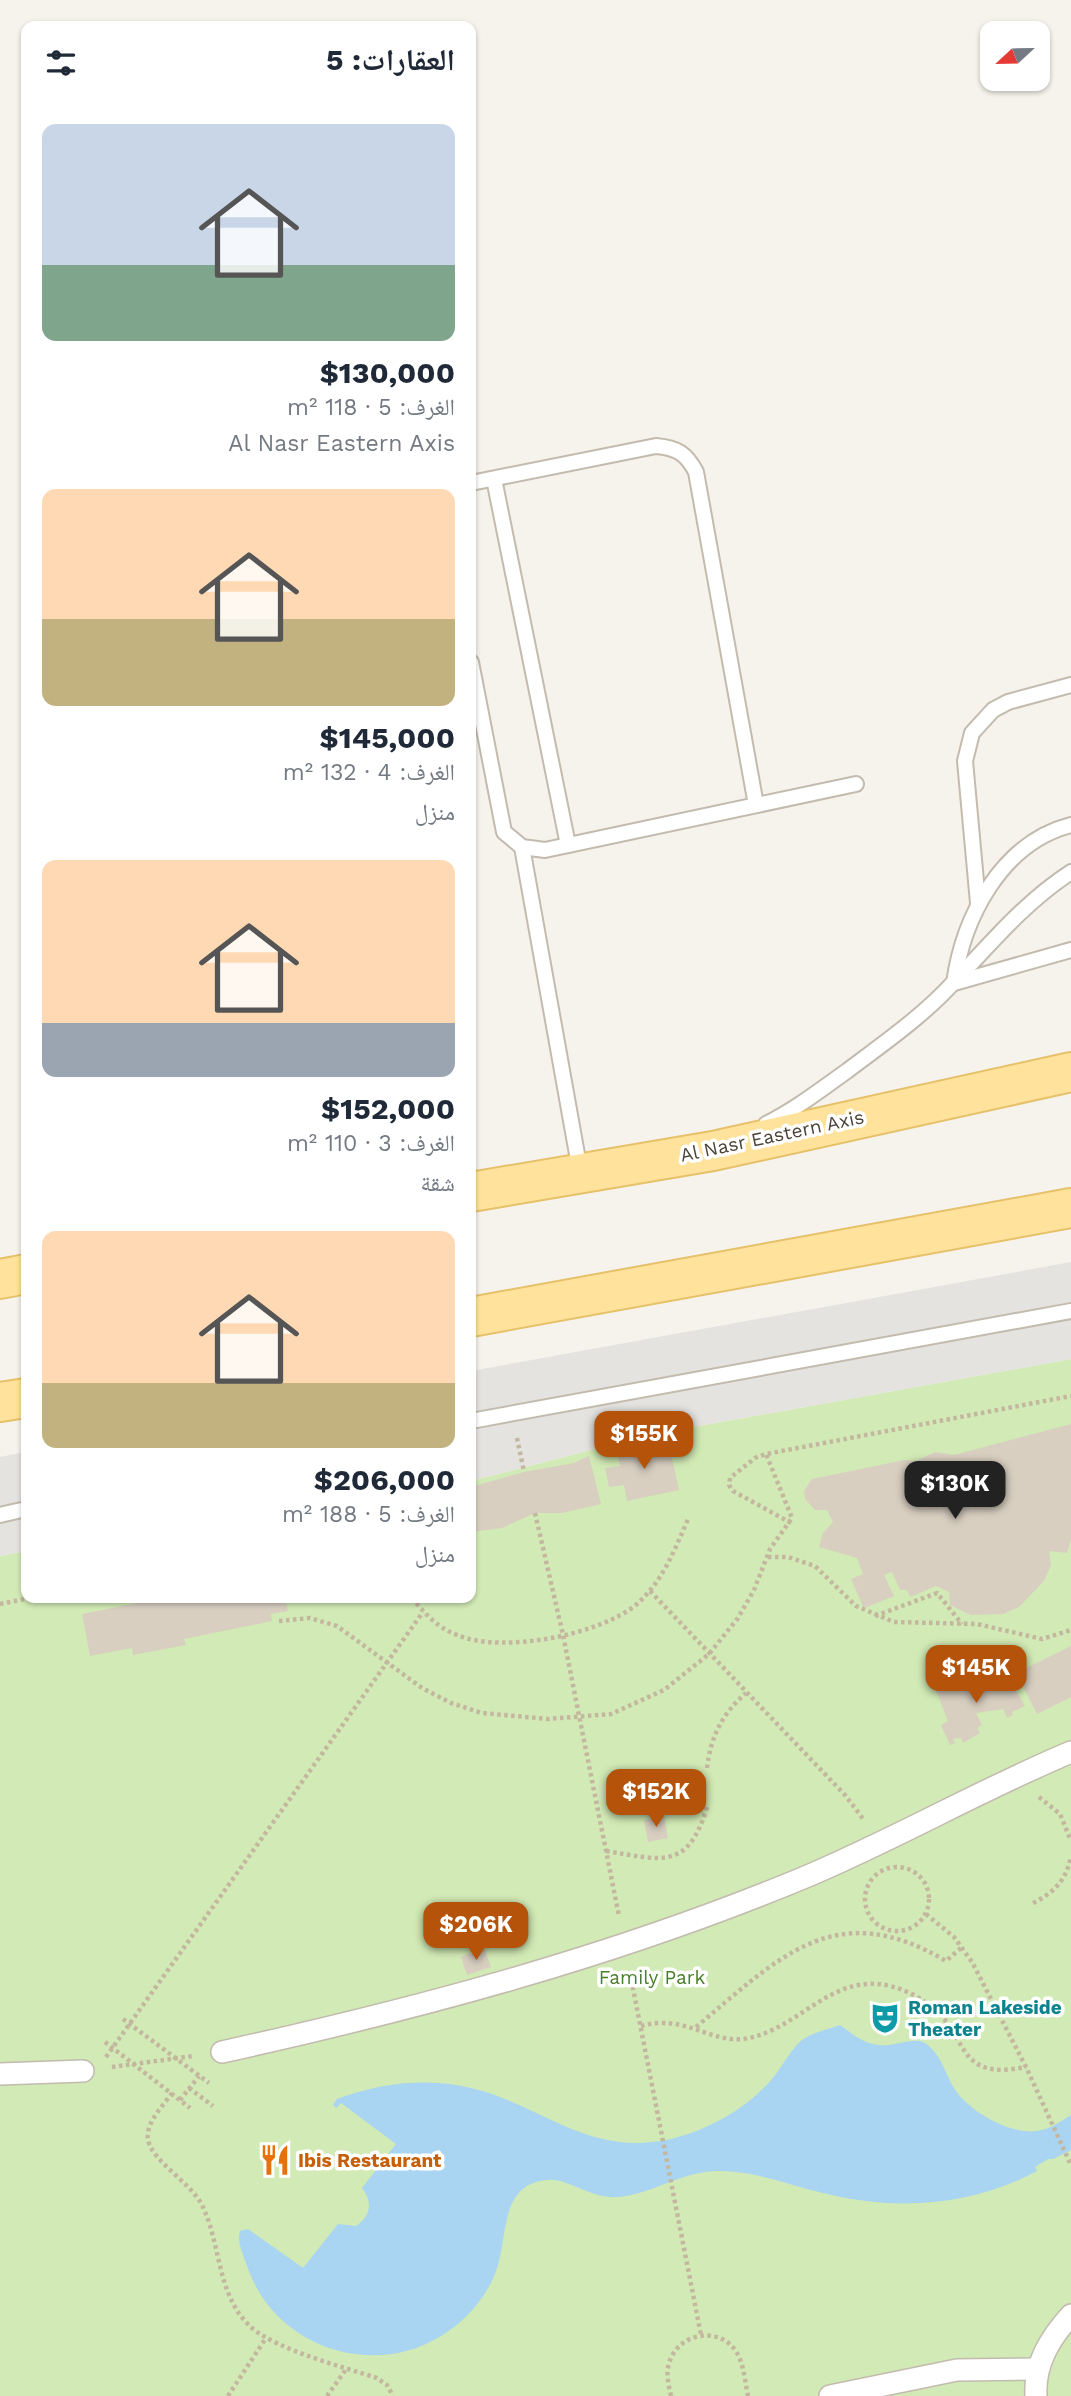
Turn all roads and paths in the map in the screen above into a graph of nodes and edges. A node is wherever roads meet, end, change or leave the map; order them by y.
1 (494, 479) junction
2 (476, 483) edge
3 (1071, 685) edge
4 (476, 688) edge
5 (856, 784) dead end
6 (756, 805) junction
7 (1071, 825) edge
8 (568, 845) junction
9 (522, 847) junction
10 (1071, 872) edge
11 (978, 903) junction
12 (1071, 950) edge
13 (954, 983) junction
14 (1071, 1072) edge
15 (713, 1151) junction
16 (580, 1172) junction
17 (476, 1191) edge
18 (1071, 1208) edge
19 (21, 1275) edge
20 (0, 1279) edge
21 (1071, 1311) edge
22 (476, 1316) edge
23 (1071, 1396) edge
24 (21, 1399) edge
25 (0, 1402) edge
26 (512, 1413) junction
27 (476, 1420) edge
28 (765, 1454) junction
29 (524, 1472) dead end
30 (21, 1510) edge
31 (535, 1513) dead end
32 (0, 1515) edge
33 (690, 1517) dead end
34 (791, 1523) junction
35 (768, 1557) junction
36 (650, 1591) junction
37 (21, 1600) edge
38 (416, 1603) edge
39 (0, 1604) edge
40 (423, 1612) junction
41 (875, 1616) junction
42 (279, 1621) dead end
43 (961, 1623) junction
44 (1071, 1630) edge
45 (563, 1634) junction
46 (709, 1654) junction
47 (386, 1663) junction
48 (746, 1693) junction
49 (580, 1718) junction
50 (1071, 1752) edge
51 (707, 1768) dead end
52 (1010, 1782) junction
53 (707, 1807) dead end
54 (1071, 1841) edge
55 (879, 1845) junction
56 (606, 1852) junction
57 (1071, 1856) edge
58 (886, 1868) junction
59 (1033, 1903) dead end
60 (926, 1914) junction
61 (894, 1934) junction
62 (625, 1946) junction
63 (962, 1947) junction
64 (123, 2019) dead end
65 (130, 2023) junction
66 (641, 2026) junction
67 (696, 2027) junction
68 (105, 2042) dead end
69 (113, 2047) junction
70 (222, 2052) joint
71 (176, 2058) junction
72 (134, 2064) junction
73 (1026, 2067) junction
74 (90, 2070) junction
75 (0, 2074) edge
76 (200, 2076) junction
77 (209, 2083) dead end
78 (190, 2088) junction
79 (172, 2093) junction
80 (180, 2100) junction
81 (213, 2106) dead end
82 (190, 2108) dead end
83 (1071, 2165) edge
84 (1071, 2315) edge
85 (701, 2335) junction
86 (266, 2338) junction
87 (347, 2368) junction
88 (1038, 2369) junction
89 (228, 2396) edge
90 (327, 2396) edge
91 (393, 2396) edge
92 (671, 2396) edge
93 (748, 2396) edge
94 (830, 2396) edge
95 (1036, 2396) edge

1 - 2 lane
1 - 6 lane
1 - 8 lane
3 - 11 lane
4 - 9 lane
5 - 6 lane
6 - 8 lane
7 - 11 lane
8 - 9 lane
9 - 16 lane
10 - 13 lane
11 - 13 lane
12 - 13 lane
13 - 15 lane
14 - 15 main road, Al Nasr Eastern Axis
15 - 16 main road, Al Nasr Eastern Axis
16 - 17 main road, Al Nasr Eastern Axis
18 - 22 main road
19 - 20 main road
21 - 26 lane
23 - 28 path
24 - 25 main road
26 - 27 lane
26 - 29 path
28 - 34 path
28 - 34 path
30 - 32 lane
31 - 45 path
33 - 36 path
34 - 35 path
35 - 41 path
35 - 46 path
36 - 45 path
36 - 46 path
37 - 39 path
38 - 40 path
40 - 45 path
40 - 47 path
41 - 43 path
41 - 43 path
42 - 47 path
43 - 44 path
45 - 49 path
46 - 48 path
46 - 49 path
47 - 49 path
47 - 65 path
48 - 51 path
48 - 55 path
49 - 56 path
50 - 52 street
52 - 54 path
52 - 55 street
53 - 56 path
55 - 58 path
55 - 62 street
56 - 62 path
57 - 59 path
58 - 60 path
58 - 61 path
60 - 61 path
60 - 63 path
61 - 63 path
61 - 67 path
62 - 66 path
62 - 70 street
63 - 73 path
64 - 65 path
65 - 69 path
65 - 71 path
66 - 67 path
66 - 85 path
67 - 73 path
68 - 69 path
69 - 72 path
69 - 74 path
70 - 71 path
71 - 72 path
71 - 76 path
72 - 74 path
72 - 79 path
73 - 83 path
74 - 75 street
76 - 77 path
76 - 78 path
78 - 80 path
78 - 81 path
79 - 80 path
79 - 86 path
80 - 82 path
84 - 88 street
85 - 92 path
85 - 93 path
86 - 87 path
86 - 89 path
87 - 90 path
87 - 91 path
88 - 94 street
88 - 95 street

